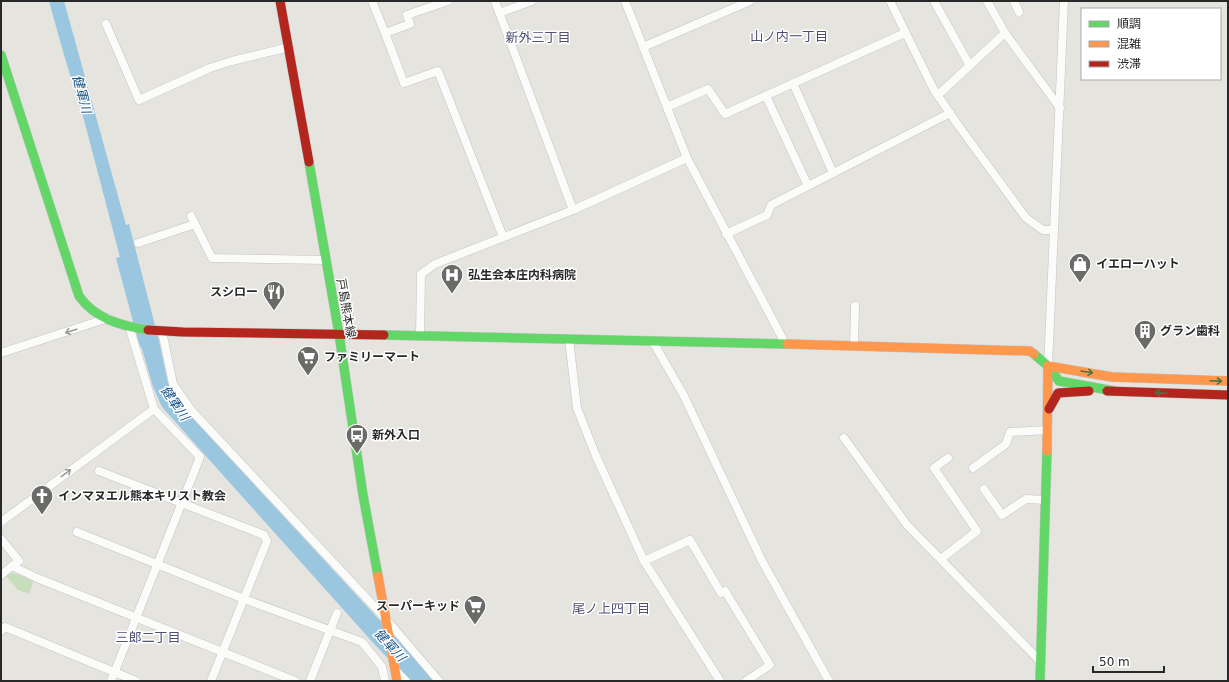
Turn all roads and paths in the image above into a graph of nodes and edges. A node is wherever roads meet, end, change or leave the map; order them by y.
1 (280, 1) edge
2 (372, 1) edge
3 (448, 1) edge
4 (495, 1) edge
5 (532, 1) edge
6 (625, 1) edge
7 (750, 1) edge
8 (890, 1) edge
9 (934, 1) edge
10 (987, 1) edge
11 (1014, 1) edge
12 (1064, 1) edge
13 (1019, 12) dead end
14 (499, 14) junction
15 (106, 24) dead end
16 (385, 33) junction
17 (906, 33) junction
18 (1005, 33) junction
19 (289, 47) junction
20 (643, 47) junction
21 (2, 61) edge
22 (970, 66) junction
23 (793, 83) junction
24 (938, 95) junction
25 (766, 96) junction
26 (667, 107) junction
27 (1060, 108) junction
28 (950, 113) junction
29 (688, 158) junction
30 (833, 173) junction
31 (808, 186) junction
32 (573, 210) junction
33 (1054, 230) junction
34 (726, 234) junction
35 (503, 237) junction
36 (138, 243) dead end
37 (325, 260) junction
38 (855, 306) dead end
39 (108, 318) junction
40 (131, 326) junction
41 (160, 331) junction
42 (339, 334) junction
43 (420, 336) junction
44 (569, 339) junction
45 (653, 342) junction
46 (785, 343) junction
47 (854, 345) junction
48 (1, 354) edge
49 (1048, 366) junction
50 (1228, 381) edge
51 (1114, 391) junction
52 (1228, 395) edge
53 (154, 408) junction
54 (1049, 409) junction
55 (1048, 430) junction
56 (844, 438) dead end
57 (948, 458) dead end
58 (973, 468) dead end
59 (99, 470) dead end
60 (984, 489) dead end
61 (1046, 500) junction
62 (182, 503) junction
63 (1, 522) edge
64 (77, 532) dead end
65 (1, 540) edge
66 (941, 559) junction
67 (644, 561) junction
68 (158, 564) junction
69 (12, 566) junction
70 (1, 575) edge
71 (244, 599) junction
72 (337, 613) dead end
73 (136, 618) junction
74 (386, 619) junction
75 (1, 631) edge
76 (330, 631) junction
77 (222, 652) junction
78 (1041, 662) junction
79 (395, 670) junction
80 (114, 673) junction
81 (111, 681) edge
82 (136, 681) edge
83 (211, 681) edge
84 (295, 681) edge
85 (310, 681) edge
86 (385, 681) edge
87 (397, 681) edge
88 (406, 681) edge
89 (439, 681) edge
90 (720, 681) edge
91 (746, 681) edge
92 (829, 681) edge
93 (1040, 681) edge

1 - 19 street, 戸島熊本線
2 - 16 street
3 - 16 street
4 - 14 street
5 - 14 street
6 - 20 street
7 - 20 street
8 - 17 street
9 - 22 street
10 - 18 street
11 - 13 street
12 - 27 street
14 - 32 street
15 - 19 street
16 - 35 street
17 - 23 street
17 - 24 street
18 - 22 street
18 - 27 street
19 - 37 street, 戸島熊本線
20 - 26 street
21 - 39 street
22 - 24 street
23 - 25 street
23 - 30 street
24 - 28 street
25 - 26 street
25 - 31 street
26 - 29 street
27 - 33 street
28 - 30 street
28 - 33 street
29 - 32 street
29 - 34 street
30 - 31 street
31 - 34 street
32 - 35 street
33 - 49 street
34 - 46 street
35 - 43 street
36 - 37 street
37 - 42 street, 戸島熊本線
38 - 47 street
39 - 40 street
39 -> 48 street
40 - 41 street
40 - 53 street
41 - 42 street
41 - 74 street
42 - 43 street
42 - 74 street, 戸島熊本線
43 - 44 street
44 - 45 street
44 - 67 street
45 - 46 street
45 - 92 street
46 - 47 street
47 - 49 street
49 -> 50 street
49 - 51 street
49 - 54 street
52 -> 51 street
51 - 54 street
53 - 62 street
63 -> 53 street
54 - 55 street
55 - 58 street
55 - 61 street
56 - 66 street
57 - 66 street
59 - 62 street
60 - 61 street
61 - 78 street
62 - 68 street
62 - 71 street
64 - 68 street
65 - 69 street
66 - 78 street
67 - 90 street
67 - 91 street
68 - 71 street
68 - 73 street
69 - 70 street
69 - 73 street
71 - 76 street
71 - 77 street
72 - 76 street
73 - 77 street
73 - 80 street
74 - 79 street, 戸島熊本線
74 - 89 street
75 - 80 street
76 - 85 street
76 - 86 street
77 - 83 street
77 - 84 street
78 - 93 street
79 - 87 street
79 - 88 street
80 - 81 street
80 - 82 street

